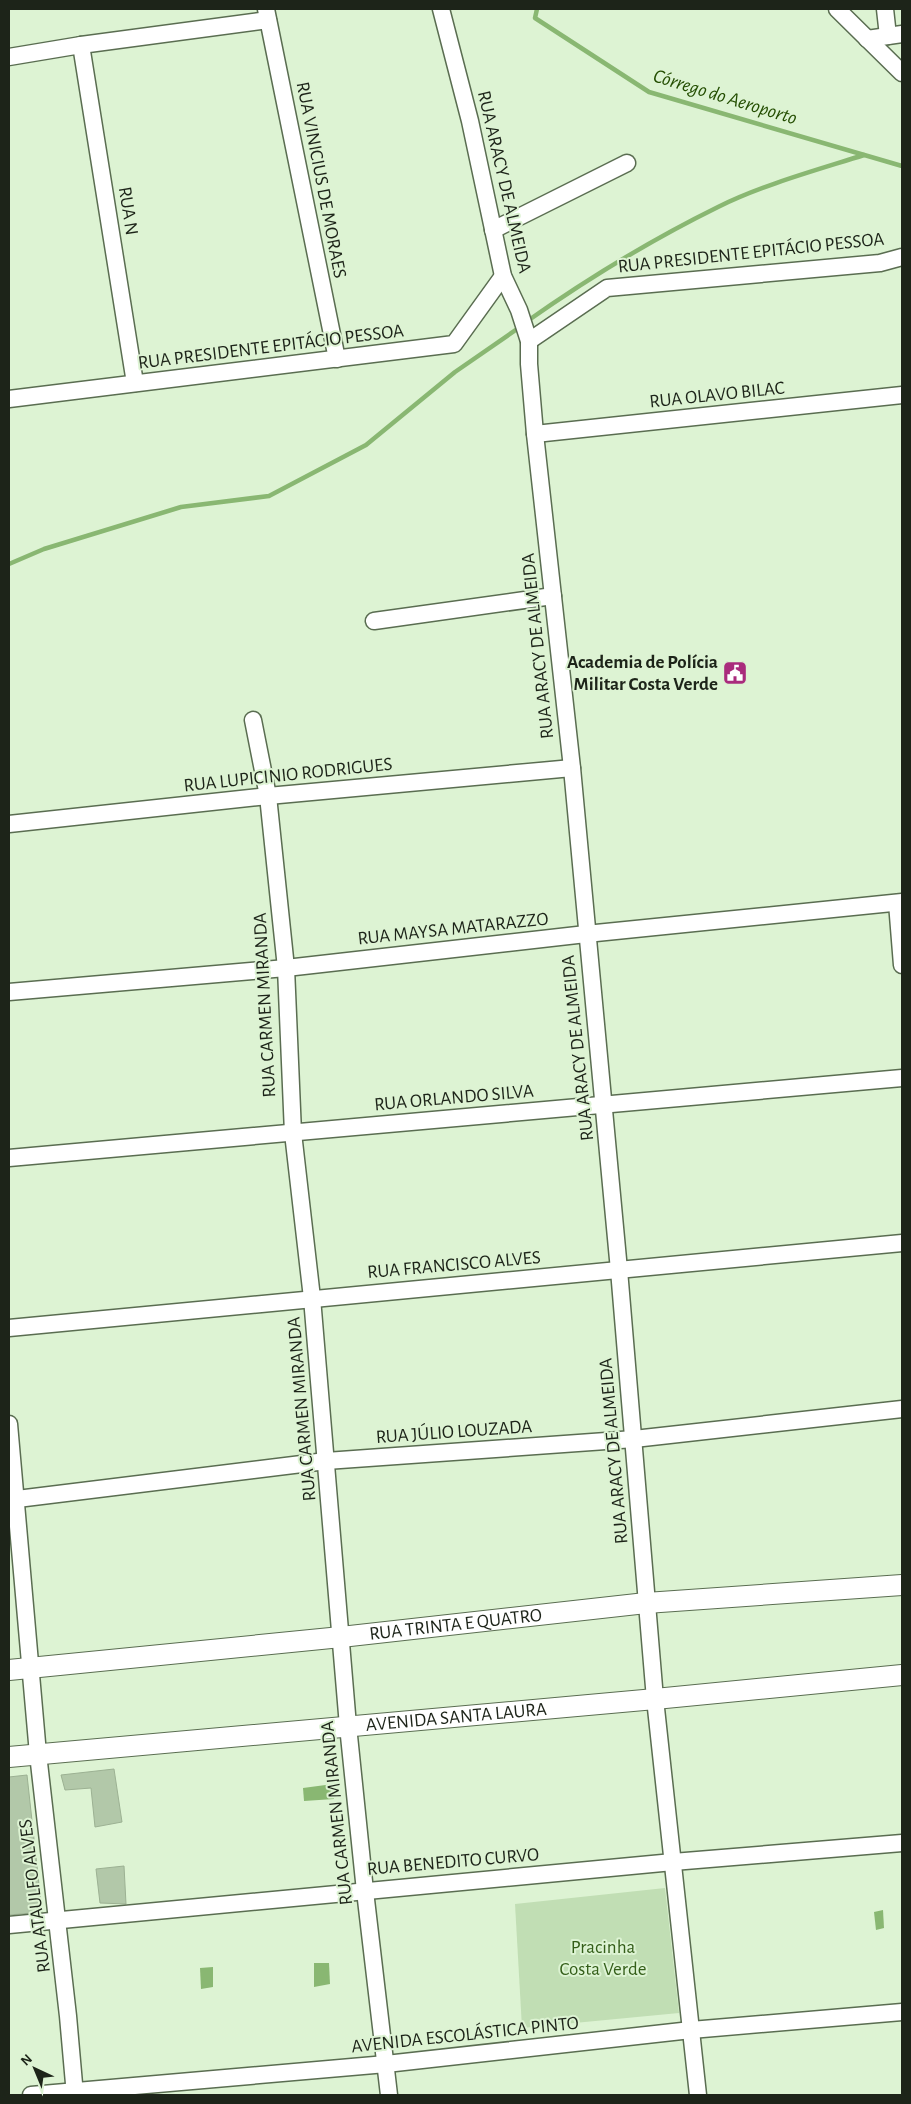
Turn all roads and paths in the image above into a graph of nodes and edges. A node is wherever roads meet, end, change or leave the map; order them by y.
1 (441, 9) edge
2 (837, 9) edge
3 (885, 9) edge
4 (267, 14) edge
5 (895, 35) edge
6 (867, 39) junction
7 (81, 45) junction
8 (9, 57) edge
9 (902, 73) edge
10 (626, 163) dead end
11 (493, 230) junction
12 (902, 256) edge
13 (503, 276) junction
14 (528, 335) junction
15 (337, 359) junction
16 (136, 383) junction
17 (902, 395) edge
18 (9, 399) edge
19 (535, 434) junction
20 (553, 596) junction
21 (374, 621) dead end
22 (252, 720) dead end
23 (572, 768) junction
24 (268, 796) junction
25 (9, 824) edge
26 (899, 902) edge
27 (586, 934) junction
28 (902, 965) edge
29 (286, 968) junction
30 (9, 992) edge
31 (902, 1078) edge
32 (604, 1103) junction
33 (293, 1133) junction
34 (9, 1158) edge
35 (902, 1243) edge
36 (620, 1270) junction
37 (312, 1298) junction
38 (9, 1328) edge
39 (902, 1409) edge
40 (9, 1424) edge
41 (634, 1439) junction
42 (326, 1461) junction
43 (12, 1499) edge
44 (902, 1585) edge
45 (646, 1603) junction
46 (342, 1637) junction
47 (30, 1668) junction
48 (9, 1670) edge
49 (902, 1675) edge
50 (655, 1699) junction
51 (348, 1726) junction
52 (38, 1754) junction
53 (9, 1757) edge
54 (902, 1843) edge
55 (673, 1862) junction
56 (365, 1891) junction
57 (58, 1921) junction
58 (9, 1925) edge
59 (902, 2012) edge
60 (691, 2030) junction
61 (386, 2064) junction
62 (75, 2094) edge
63 (31, 2095) edge
64 (389, 2095) edge
65 (698, 2095) edge

1 - 11 street, RUA ARACY DE ALMEIDA
2 - 6 street
3 - 5 street
4 - 7 street
4 - 15 street, RUA VINICIUS DE MORAES
5 - 6 street
6 - 9 street
7 - 8 street
7 - 16 street, RUA N
10 - 11 street
11 - 13 street, RUA ARACY DE ALMEIDA
12 - 14 street, RUA PRESIDENTE EPITÁCIO PESSOA
13 - 14 street, RUA ARACY DE ALMEIDA
13 - 15 street, RUA PRESIDENTE EPITÁCIO PESSOA
14 - 19 street, RUA ARACY DE ALMEIDA
15 - 16 street, RUA PRESIDENTE EPITÁCIO PESSOA
16 - 18 street, RUA PRESIDENTE EPITÁCIO PESSOA
17 - 19 street, RUA OLAVO BILAC
19 - 20 street, RUA ARACY DE ALMEIDA
20 - 21 street
20 - 23 street, RUA ARACY DE ALMEIDA
22 - 24 street, RUA CARMEN MIRANDA
23 - 24 street, RUA LUPICINIO RODRIGUES
23 - 27 street, RUA ARACY DE ALMEIDA
24 - 25 street, RUA LUPICINIO RODRIGUES
24 - 29 street, RUA CARMEN MIRANDA
26 - 27 street, RUA MAYSA MATARAZZO
26 - 28 street
27 - 29 street, RUA MAYSA MATARAZZO
27 - 32 street, RUA ARACY DE ALMEIDA
29 - 30 street, RUA MAYSA MATARAZZO
29 - 33 street, RUA CARMEN MIRANDA
31 - 32 street, RUA ORLANDO SILVA
32 - 33 street, RUA ORLANDO SILVA
32 - 36 street, RUA ARACY DE ALMEIDA
33 - 34 street, RUA ORLANDO SILVA
33 - 37 street, RUA CARMEN MIRANDA
35 - 36 street, RUA FRANCISCO ALVES
36 - 37 street, RUA FRANCISCO ALVES
36 - 41 street, RUA ARACY DE ALMEIDA
37 - 38 street, RUA FRANCISCO ALVES
37 - 42 street, RUA CARMEN MIRANDA
39 - 41 street, RUA JÚLIO LOUZADA
40 - 43 street, RUA ATAULFO ALVES
41 - 42 street, RUA JÚLIO LOUZADA
41 - 45 street, RUA ARACY DE ALMEIDA
42 - 43 street, RUA JÚLIO LOUZADA
42 - 46 street, RUA CARMEN MIRANDA
43 - 47 street, RUA ATAULFO ALVES
44 - 45 street, RUA TRINTA E QUATRO
45 - 46 street, RUA TRINTA E QUATRO
45 - 50 street, RUA ARACY DE ALMEIDA
46 - 47 street, RUA TRINTA E QUATRO
46 - 51 street, RUA CARMEN MIRANDA
47 - 48 street, RUA TRINTA E QUATRO
47 - 52 street, RUA ATAULFO ALVES
49 - 50 street, AVENIDA SANTA LAURA
50 - 51 street, AVENIDA SANTA LAURA
50 - 55 street, RUA ARACY DE ALMEIDA
51 - 52 street, AVENIDA SANTA LAURA
51 - 56 street, RUA CARMEN MIRANDA
52 - 53 street, AVENIDA SANTA LAURA
52 - 57 street, RUA ATAULFO ALVES
54 - 55 street, RUA BENEDITO CURVO
55 - 56 street, RUA BENEDITO CURVO
55 - 60 street, RUA ARACY DE ALMEIDA
56 - 57 street, RUA BENEDITO CURVO
56 - 61 street, RUA CARMEN MIRANDA
57 - 58 street, RUA BENEDITO CURVO
57 - 62 street, RUA ATAULFO ALVES
59 - 60 street, AVENIDA ESCOLÁSTICA PINTO
60 - 61 street, AVENIDA ESCOLÁSTICA PINTO
60 - 65 street, RUA ARACY DE ALMEIDA
61 - 62 street, AVENIDA ESCOLÁSTICA PINTO
61 - 64 street, RUA CARMEN MIRANDA
62 - 63 street, AVENIDA ESCOLÁSTICA PINTO

